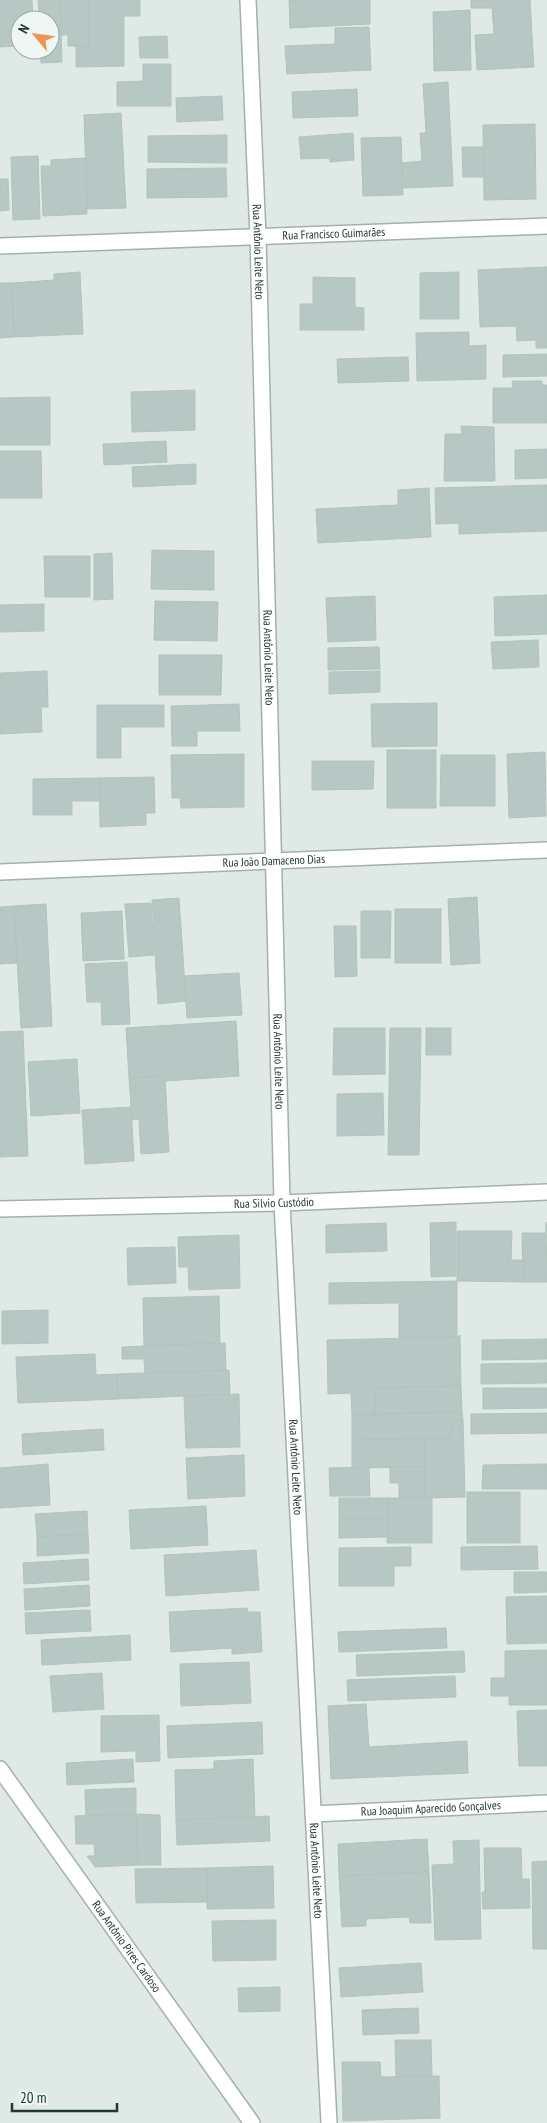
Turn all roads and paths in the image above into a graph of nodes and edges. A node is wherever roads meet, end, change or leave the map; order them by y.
1 (248, 0) edge
2 (547, 226) edge
3 (258, 237) junction
4 (0, 246) edge
5 (547, 850) edge
6 (275, 861) junction
7 (0, 872) edge
8 (547, 1192) edge
9 (282, 1204) junction
10 (0, 1209) edge
11 (0, 1769) edge
12 (547, 1803) edge
13 (313, 1814) junction
14 (252, 2123) edge
15 (329, 2123) edge

1 - 3 street, Rua Antônio Leite Neto
2 - 3 street, Rua Francisco Guimarães
3 - 4 street, Rua Francisco Guimarães
3 - 6 street, Rua Antônio Leite Neto
5 - 6 street, Rua João Damaceno Dias
6 - 7 street, Rua João Damaceno Dias
6 - 9 street, Rua Antônio Leite Neto
8 - 9 street, Rua Silvio Custódio
9 - 10 street, Rua Silvio Custódio
9 - 13 street, Rua Antônio Leite Neto
11 - 14 street, Rua Antônio Pires Cardoso
12 - 13 street, Rua Joaquim Aparecido Gonçalves
13 - 15 street, Rua Antônio Leite Neto

